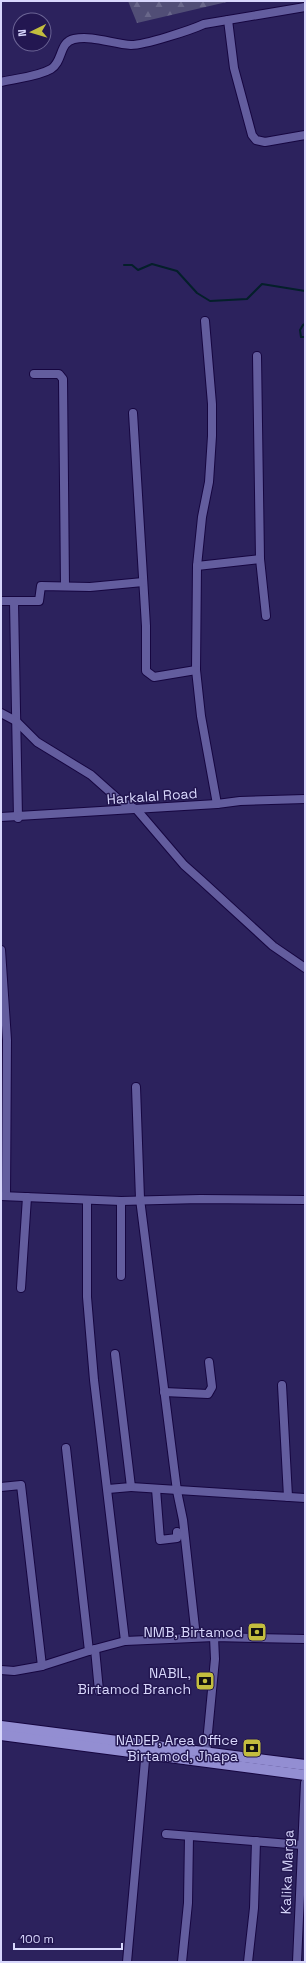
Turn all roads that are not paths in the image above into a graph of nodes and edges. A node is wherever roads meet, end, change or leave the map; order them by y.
1 (305, 7) edge
2 (228, 20) junction
3 (1, 82) edge
4 (305, 135) edge
5 (205, 321) dead end
6 (257, 356) dead end
7 (34, 374) dead end
8 (133, 413) dead end
9 (260, 559) junction
10 (198, 566) junction
11 (143, 582) junction
12 (64, 586) junction
13 (1, 601) edge
14 (14, 602) junction
15 (266, 616) dead end
16 (196, 670) junction
17 (1, 713) edge
18 (16, 721) junction
19 (305, 799) edge
20 (217, 804) junction
21 (137, 810) junction
22 (1, 817) edge
23 (18, 818) junction
24 (1, 950) edge
25 (305, 968) edge
26 (136, 1087) dead end
27 (3, 1196) edge
28 (28, 1197) junction
29 (140, 1199) junction
30 (87, 1200) junction
31 (305, 1200) edge
32 (121, 1201) junction
33 (121, 1276) dead end
34 (21, 1288) dead end
35 (115, 1354) dead end
36 (209, 1362) dead end
37 (282, 1385) dead end
38 (164, 1392) junction
39 (66, 1448) dead end
40 (1, 1487) edge
41 (131, 1487) junction
42 (108, 1489) junction
43 (156, 1489) junction
44 (177, 1491) junction
45 (288, 1497) junction
46 (305, 1498) edge
47 (177, 1532) dead end
48 (196, 1637) junction
49 (214, 1638) junction
50 (305, 1639) edge
51 (125, 1641) junction
52 (92, 1650) junction
53 (42, 1666) junction
54 (1, 1670) edge
55 (99, 1691) dead end
56 (1, 1726) edge
57 (1, 1735) edge
58 (146, 1748) junction
59 (206, 1753) junction
60 (305, 1765) edge
61 (305, 1775) edge
62 (305, 1783) edge
63 (166, 1834) dead end
64 (189, 1836) junction
65 (256, 1841) junction
66 (302, 1845) junction
67 (127, 1962) edge
68 (182, 1962) edge
69 (248, 1962) edge
70 (297, 1962) edge

1 - 2 street
2 - 3 street
2 - 4 street
5 - 10 street
6 - 9 street
7 - 12 street
8 - 11 street
9 - 10 street
9 - 15 street
10 - 16 street
11 - 12 street
11 - 16 street
12 - 14 street
13 - 14 street
14 - 18 street
16 - 20 street
17 - 18 street
18 - 21 street
18 - 23 street
19 - 20 street, Harkalal Road
20 - 21 street, Harkalal Road
21 - 23 street, Harkalal Road
21 - 25 street
22 - 23 street, Harkalal Road
24 - 27 street
26 - 29 street
27 - 28 street
28 - 30 street
28 - 34 street
29 - 31 street
29 - 32 street
29 - 38 street
30 - 32 street
30 - 42 street
32 - 33 street
35 - 41 street
36 - 38 street
37 - 45 street
38 - 44 street
39 - 52 street
40 - 53 street
41 - 42 street
41 - 43 street
42 - 51 street
43 - 44 street
43 - 47 street
44 - 45 street
44 - 48 street
45 - 46 street
48 - 49 street
48 - 51 street
49 - 50 street
49 - 59 street
51 - 52 street
52 - 53 street
52 - 55 street
53 - 54 street
56 - 58 main road
57 - 58 main road
58 - 59 main road
58 - 61 main road
58 - 67 street
59 - 60 main road
62 - 66 street, Kalika Marga
63 - 64 street
64 - 65 street
64 - 68 street
65 - 66 street
65 - 69 street
66 - 70 street, Kalika Marga

